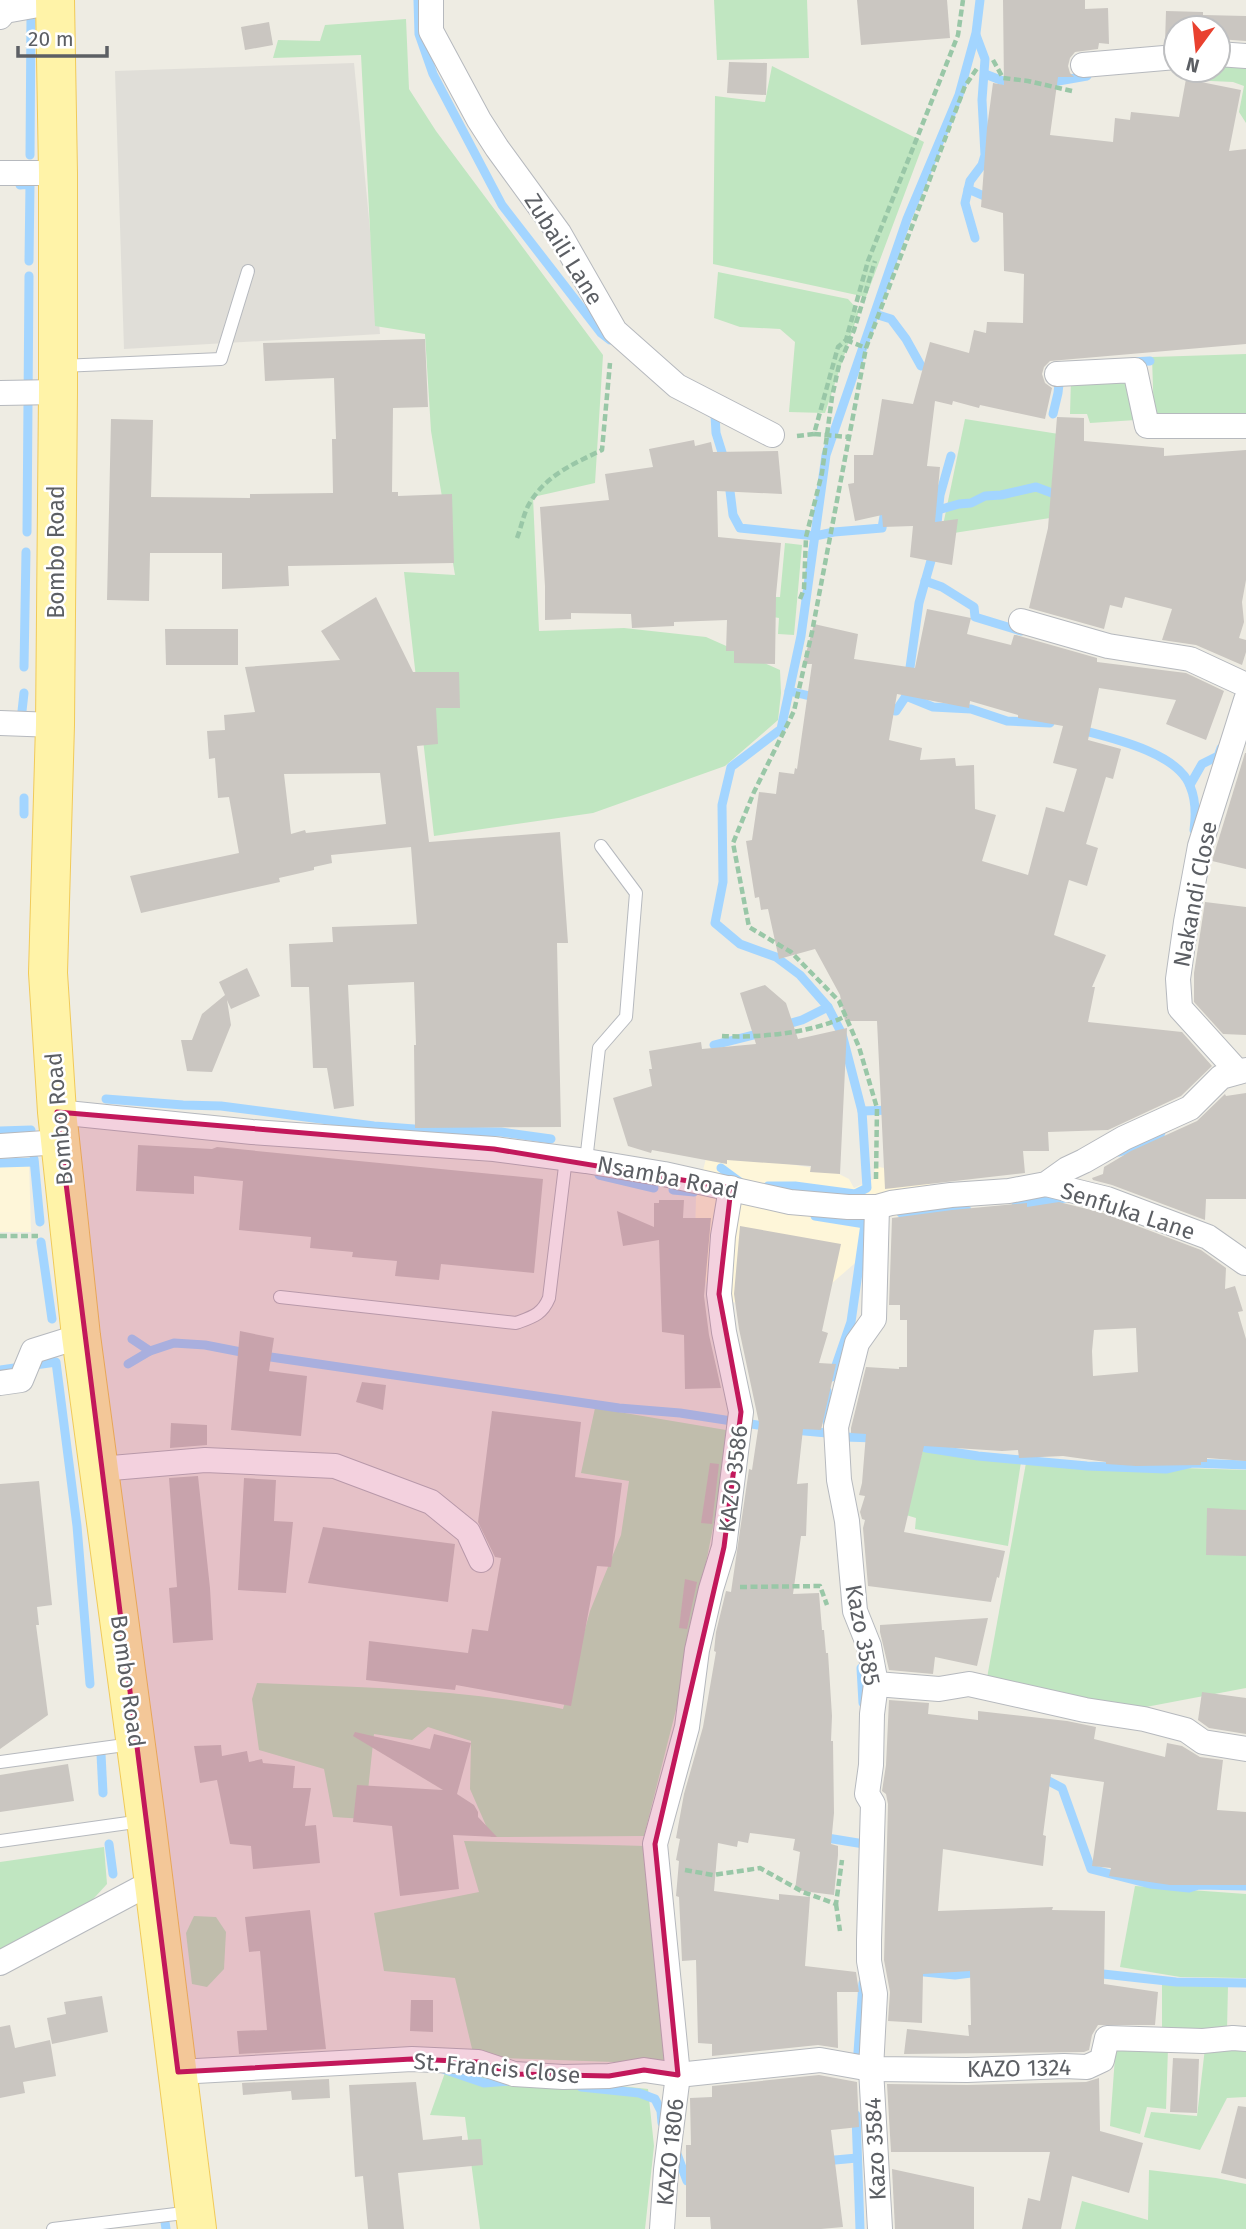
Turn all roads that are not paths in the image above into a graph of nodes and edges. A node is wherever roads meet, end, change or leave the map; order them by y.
1 (431, 0) edge
2 (55, 1) edge
3 (0, 17) edge
4 (1162, 58) edge
5 (1088, 65) road end
6 (0, 173) edge
7 (58, 173) junction
8 (248, 271) dead end
9 (1057, 374) dead end
10 (58, 379) junction
11 (0, 393) edge
12 (1246, 426) edge
13 (772, 435) dead end
14 (1021, 621) dead end
15 (1246, 685) edge
16 (1246, 700) edge
17 (0, 723) edge
18 (55, 725) junction
19 (601, 846) dead end
20 (1242, 1071) edge
21 (58, 1127) junction
22 (0, 1146) edge
23 (576, 1159) junction
24 (1046, 1184) junction
25 (731, 1188) junction
26 (877, 1207) junction
27 (1246, 1264) edge
28 (280, 1297) dead end
29 (81, 1336) junction
30 (11, 1382) edge
31 (100, 1468) junction
32 (481, 1560) dead end
33 (876, 1684) junction
34 (136, 1743) junction
35 (1246, 1749) edge
36 (0, 1762) edge
37 (146, 1820) junction
38 (0, 1841) edge
39 (657, 1868) joint
40 (154, 1881) junction
41 (0, 1963) edge
42 (1246, 2039) edge
43 (864, 2069) junction
44 (178, 2072) junction
45 (678, 2075) junction
46 (196, 2220) edge
47 (53, 2229) edge
48 (662, 2229) edge
49 (880, 2229) edge

1 - 13 street, Zubaili Lane
2 - 3 street
2 - 7 main road, Bombo Road
4 - 5 street
6 - 7 street
7 - 10 main road, Bombo Road
8 - 10 lane
9 - 12 street
10 - 11 street
10 - 18 main road, Bombo Road
14 - 15 street
16 - 20 street, Nakandi Close
17 - 18 street
18 - 21 main road, Bombo Road
19 - 23 lane
20 - 24 street, Nsamba Road
21 - 22 street, Nsamba Road
21 - 23 street, Nsamba Road
21 - 29 main road, Bombo Road
23 - 25 street, Nsamba Road
23 - 28 lane
24 - 26 street, Nsamba Road
24 - 27 street, Senfuka Lane
25 - 26 street, Nsamba Road
25 - 39 street, KAZO 3586
26 - 33 street, Kazo 3585
29 - 30 street
29 - 31 main road, Bombo Road
31 - 32 street
31 - 34 main road, Bombo Road
33 - 35 street
33 - 43 street, Kazo 3585
34 - 36 lane
34 - 37 main road, Bombo Road
37 - 38 lane
37 - 40 main road, Bombo Road
39 - 45 street, KAZO 1806
40 - 41 street
40 - 44 main road, Bombo Road
42 - 43 street, KAZO 1324
43 - 45 street, St. Francis Close
43 - 49 street, Kazo 3584
44 - 45 street, St. Francis Close
44 - 46 main road, Bombo Road
45 - 48 street, KAZO 1806
46 - 47 lane

